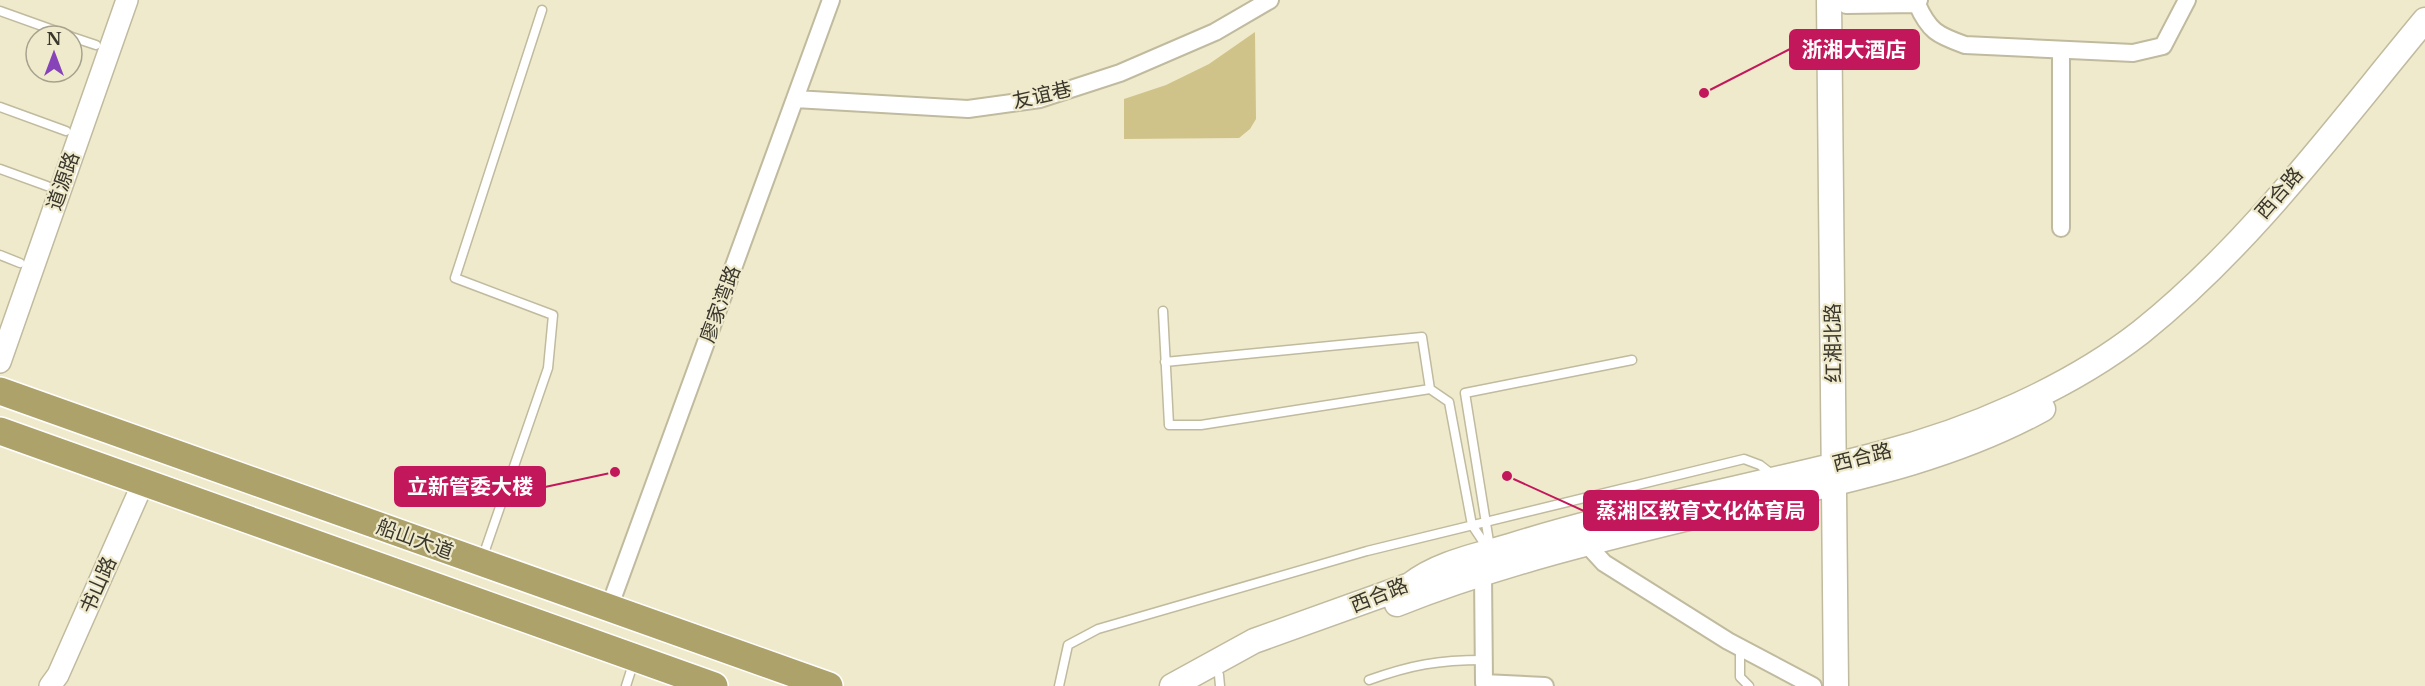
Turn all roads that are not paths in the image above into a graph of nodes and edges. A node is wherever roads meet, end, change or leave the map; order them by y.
1 (112, 0) edge
2 (127, 0) edge
3 (831, 0) edge
4 (1270, 0) edge
5 (2187, 0) edge
6 (1840, 2) edge
7 (1918, 2) edge
8 (542, 10) dead end
9 (0, 11) edge
10 (2425, 20) edge
11 (37, 24) edge
12 (84, 41) edge
13 (96, 45) junction
14 (2425, 45) edge
15 (2061, 50) junction
16 (795, 99) junction
17 (0, 107) edge
18 (66, 131) junction
19 (0, 169) edge
20 (47, 186) junction
21 (2061, 228) dead end
22 (0, 255) edge
23 (20, 263) junction
24 (1163, 311) dead end
25 (0, 321) edge
26 (1632, 360) dead end
27 (0, 362) edge
28 (1165, 362) junction
29 (1430, 389) junction
30 (0, 391) edge
31 (0, 431) edge
32 (1842, 472) junction
33 (1776, 477) junction
34 (143, 483) junction
35 (1487, 521) junction
36 (1472, 525) junction
37 (1580, 535) junction
38 (481, 562) junction
39 (1490, 565) junction
40 (609, 608) junction
41 (1740, 648) junction
42 (635, 658) junction
43 (1484, 660) junction
44 (1369, 680) dead end
45 (1213, 682) edge
46 (1484, 685) edge
47 (50, 686) edge
48 (626, 686) edge
49 (714, 686) edge
50 (829, 686) edge
51 (1059, 686) edge
52 (1172, 686) edge
53 (1545, 686) edge
54 (1749, 686) edge
55 (1813, 686) edge
56 (1836, 686) edge
57 (1853, 686) edge

1 - 13 street, 道源路
2 - 27 street, 道源路
3 - 16 street, 廖家湾路
4 - 16 street, 友谊巷
5 - 15 street
6 - 7 street
6 - 32 main road, 红湘北路
7 - 15 street
8 - 38 lane
9 - 11 lane
10 - 32 main road, 西合路
12 - 13 lane
13 - 18 street, 道源路
14 - 32 main road, 西合路
15 - 21 street
16 - 40 street, 廖家湾路
17 - 18 lane
18 - 20 street, 道源路
19 - 20 lane
20 - 23 street, 道源路
22 - 23 lane
23 - 25 street, 道源路
24 - 28 lane
26 - 35 lane
28 - 29 lane
28 - 29 lane
29 - 36 lane
30 - 38 highway, 船山大道
31 - 34 highway, 船山大道
32 - 33 main road, 西合路
32 - 37 main road, 西合路
32 - 56 main road, 红湘北路
32 - 57 main road, 红湘北路
33 - 35 lane
33 - 37 main road, 西合路
34 - 42 highway, 船山大道
34 - 47 street, 书山路
35 - 36 lane
35 - 39 lane
36 - 39 lane
36 - 51 lane
37 - 39 main road, 西合路
37 - 41 street
38 - 40 highway, 船山大道
39 - 43 street
39 - 45 main road, 西合路
39 - 52 main road, 西合路
40 - 50 highway, 船山大道
41 - 54 lane
41 - 55 street
42 - 48 lane
42 - 49 highway, 船山大道
43 - 44 lane
43 - 46 street
46 - 53 street

